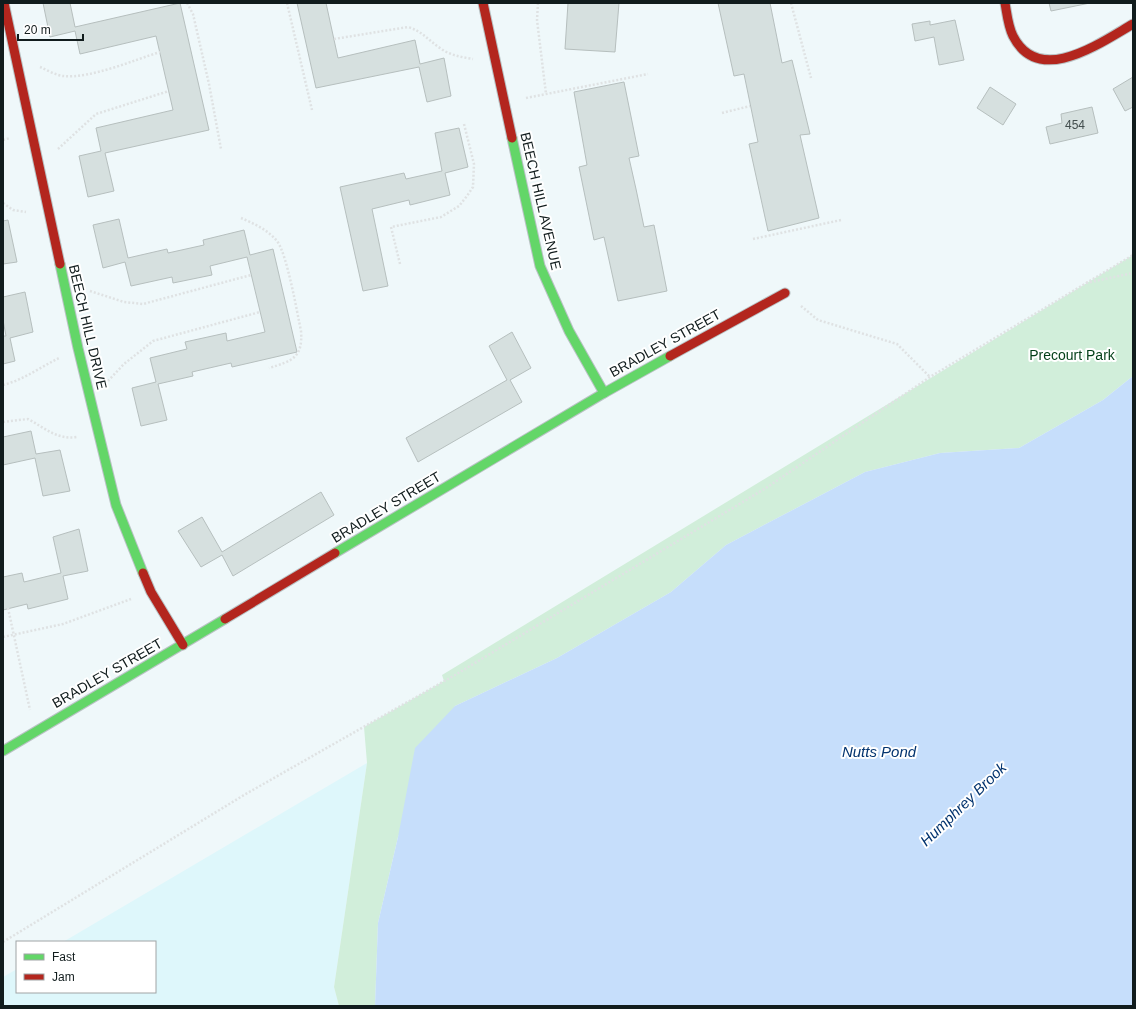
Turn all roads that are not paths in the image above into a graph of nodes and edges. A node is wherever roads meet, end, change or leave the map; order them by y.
1 (4, 3) edge
2 (483, 3) edge
3 (1005, 3) edge
4 (1133, 24) edge
5 (785, 293) road end
6 (604, 393) junction
7 (183, 645) junction
8 (3, 751) edge

1 - 7 street, BEECH HILL DRIVE
2 - 6 street, BEECH HILL AVENUE
3 - 4 street
5 - 6 street, BRADLEY STREET
6 - 7 street, BRADLEY STREET
7 - 8 street, BRADLEY STREET

